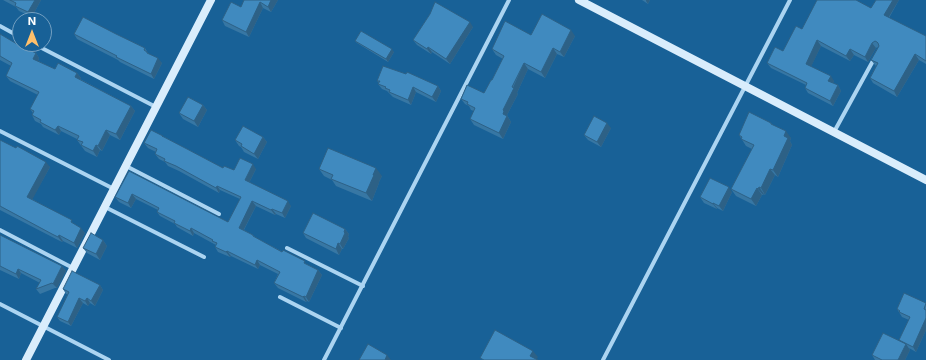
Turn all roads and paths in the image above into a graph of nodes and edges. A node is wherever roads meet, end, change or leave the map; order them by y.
1 (211, 0) edge
2 (509, 0) edge
3 (579, 0) edge
4 (790, 0) edge
5 (0, 26) edge
6 (12, 32) edge
7 (49, 52) edge
8 (875, 57) edge
9 (745, 86) junction
10 (156, 107) junction
11 (0, 131) edge
12 (834, 132) junction
13 (126, 166) junction
14 (926, 180) edge
15 (114, 189) junction
16 (105, 207) junction
17 (219, 214) dead end
18 (0, 230) edge
19 (287, 248) dead end
20 (204, 257) dead end
21 (73, 268) junction
22 (362, 286) junction
23 (280, 297) dead end
24 (0, 304) edge
25 (44, 326) junction
26 (341, 328) junction
27 (26, 360) edge
28 (109, 360) edge
29 (324, 360) edge
30 (602, 360) edge

1 - 10 street
2 - 22 street
3 - 9 street
4 - 9 street
5 - 6 street
7 - 10 street
8 - 12 street
9 - 12 street
9 - 30 street
10 - 13 street
11 - 15 street
12 - 14 street
13 - 15 street
13 - 17 street
15 - 16 street
16 - 20 street
16 - 21 street
18 - 21 street
19 - 22 street
21 - 25 street
22 - 26 street
23 - 26 street
24 - 25 street
25 - 27 street
25 - 28 street
26 - 29 street

